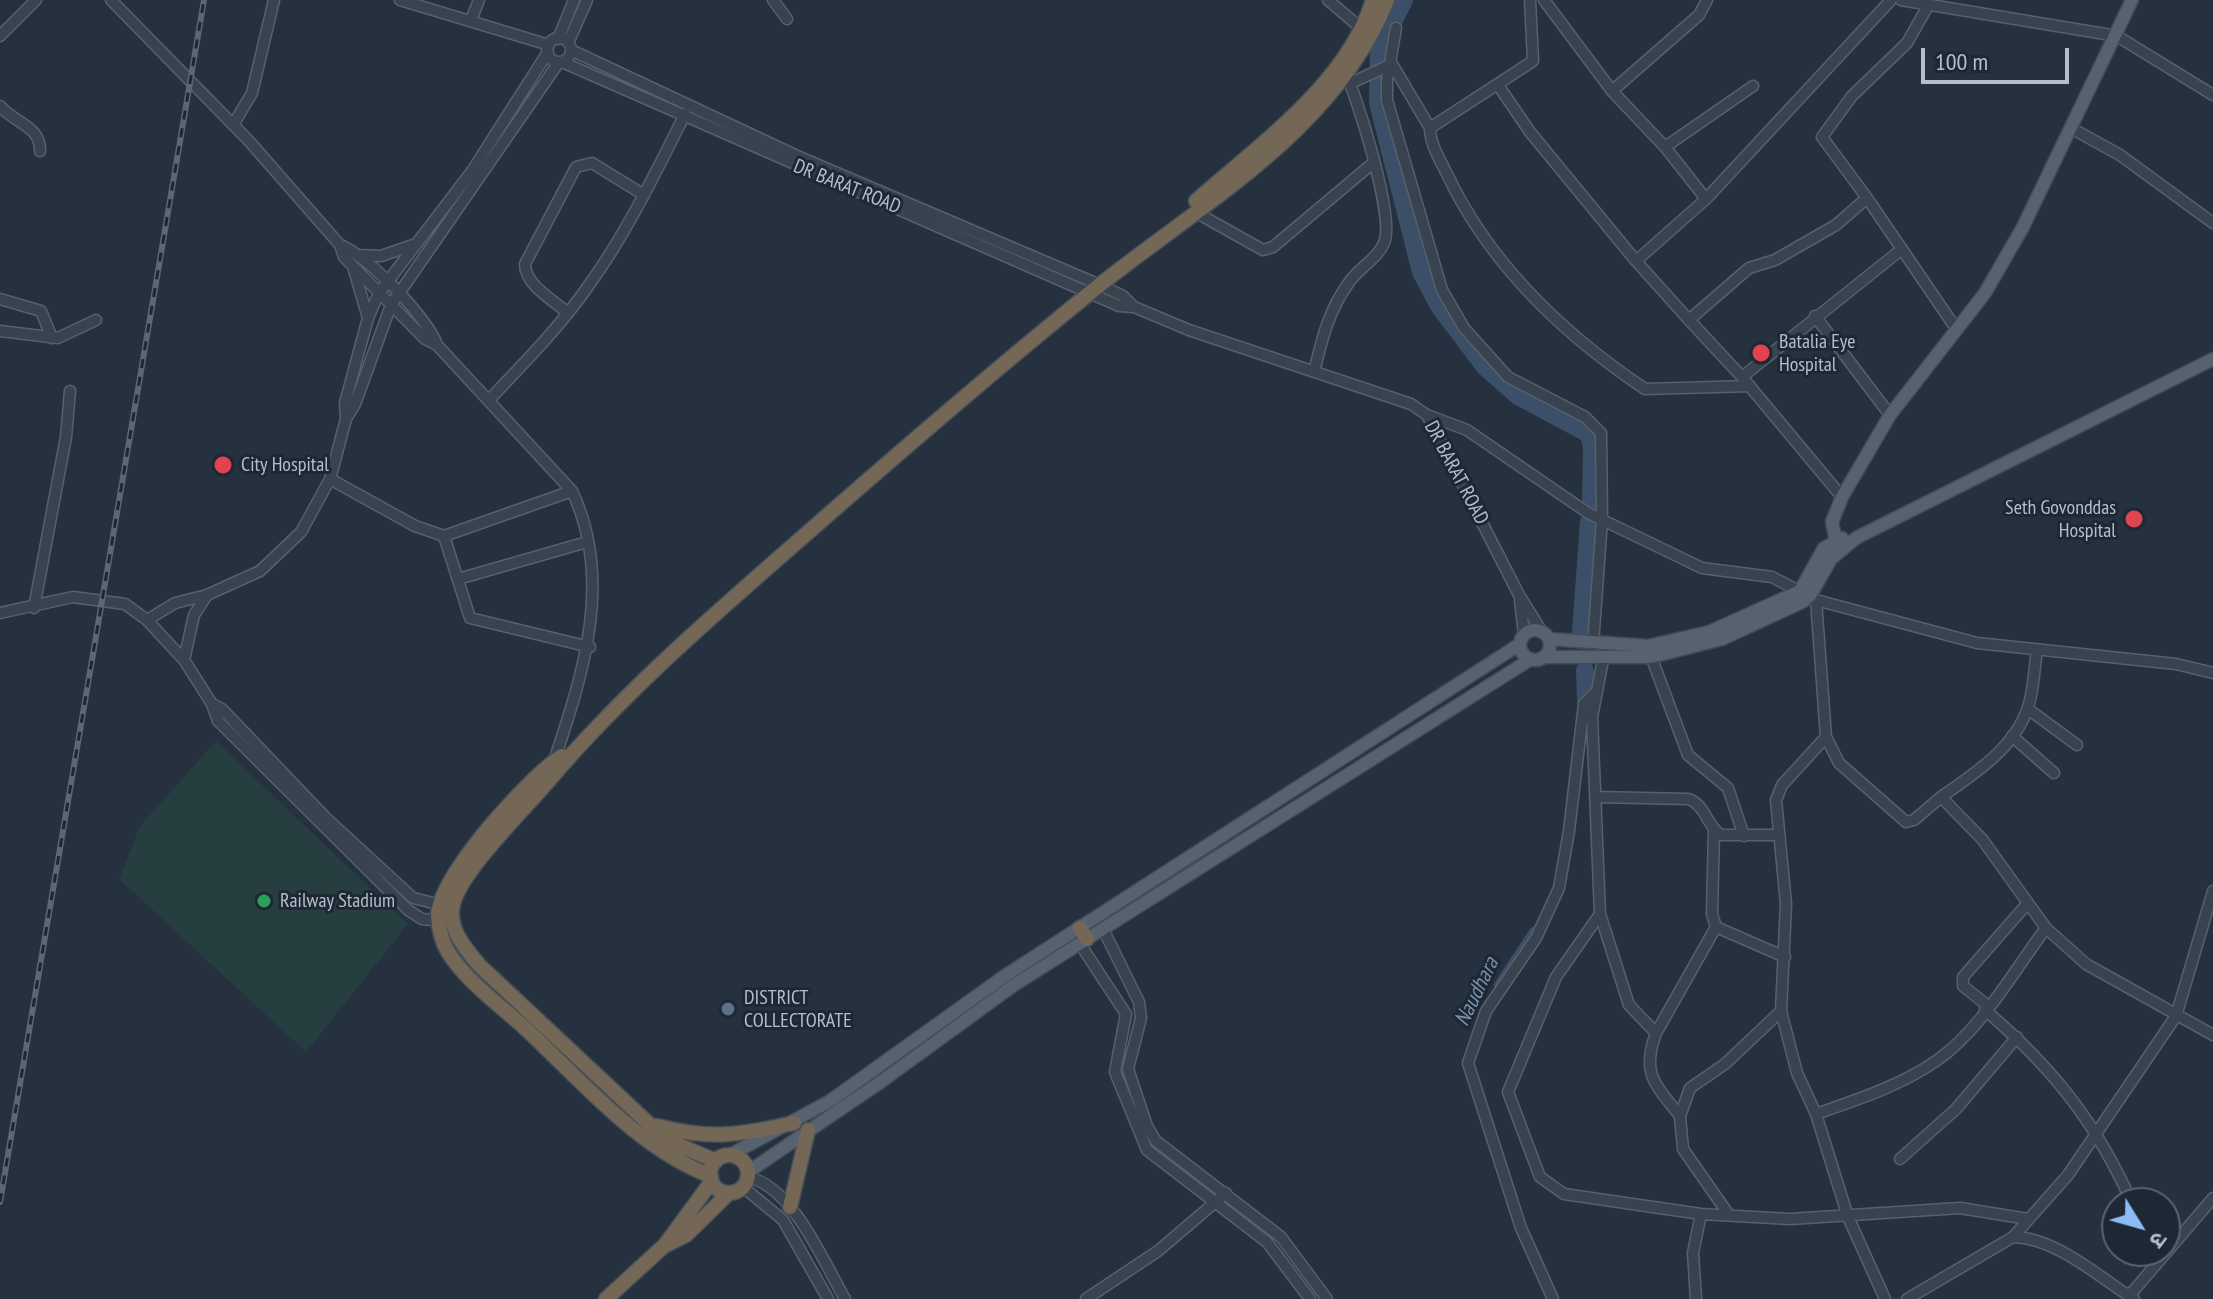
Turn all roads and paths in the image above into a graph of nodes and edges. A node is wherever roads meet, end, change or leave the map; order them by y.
1 (36, 0) edge
2 (111, 0) edge
3 (274, 0) edge
4 (401, 0) edge
5 (479, 0) edge
6 (574, 0) edge
7 (587, 0) edge
8 (773, 0) edge
9 (1328, 0) edge
10 (1373, 0) edge
11 (1387, 0) edge
12 (1530, 0) edge
13 (1544, 0) edge
14 (1707, 0) edge
15 (1891, 0) edge
16 (1901, 0) edge
17 (2132, 0) edge
18 (1955, 3) edge
19 (1929, 4) junction
20 (787, 19) dead end
21 (471, 20) junction
22 (1396, 28) dead end
23 (1362, 29) junction
24 (0, 36) edge
25 (2117, 36) junction
26 (559, 46) junction
27 (560, 62) junction
28 (1392, 64) junction
29 (1346, 74) junction
30 (1498, 85) junction
31 (1753, 86) dead end
32 (1612, 91) junction
33 (2213, 95) edge
34 (0, 106) edge
35 (685, 114) junction
36 (233, 125) junction
37 (1430, 128) junction
38 (2071, 128) junction
39 (1665, 147) junction
40 (40, 151) dead end
41 (1373, 163) junction
42 (644, 195) junction
43 (1867, 198) junction
44 (1706, 199) junction
45 (1197, 213) junction
46 (2213, 223) edge
47 (1161, 239) junction
48 (416, 243) junction
49 (1902, 249) junction
50 (355, 260) junction
51 (1636, 261) junction
52 (386, 282) junction
53 (1095, 289) junction
54 (379, 293) junction
55 (399, 295) junction
56 (0, 299) edge
57 (391, 305) junction
58 (568, 313) junction
59 (1815, 316) junction
60 (368, 318) junction
61 (96, 320) dead end
62 (1689, 320) junction
63 (1957, 330) junction
64 (0, 331) edge
65 (52, 338) junction
66 (437, 345) junction
67 (2213, 359) edge
68 (1314, 372) junction
69 (1742, 377) junction
70 (1750, 386) junction
71 (70, 391) dead end
72 (489, 400) junction
73 (1427, 415) junction
74 (1890, 415) junction
75 (346, 419) junction
76 (330, 479) junction
77 (572, 491) junction
78 (1842, 497) junction
79 (1602, 520) junction
80 (444, 536) junction
81 (587, 542) junction
82 (1837, 546) junction
83 (458, 579) junction
84 (207, 595) junction
85 (1519, 595) junction
86 (1808, 596) junction
87 (34, 608) junction
88 (0, 613) edge
89 (147, 620) junction
90 (1546, 635) junction
91 (1522, 640) junction
92 (1593, 644) junction
93 (590, 647) junction
94 (2037, 650) junction
95 (1650, 652) junction
96 (1604, 655) junction
97 (1545, 657) junction
98 (1531, 659) junction
99 (184, 660) junction
100 (2213, 673) edge
101 (1597, 691) junction
102 (212, 704) junction
103 (2028, 709) junction
104 (2012, 736) junction
105 (1826, 737) junction
106 (2077, 745) dead end
107 (555, 767) junction
108 (2054, 773) dead end
109 (1595, 797) junction
110 (1941, 797) junction
111 (1714, 830) junction
112 (1778, 835) junction
113 (1744, 836) junction
114 (2213, 891) edge
115 (2027, 904) junction
116 (445, 914) junction
117 (1600, 914) junction
118 (1716, 927) junction
119 (2046, 928) junction
120 (1103, 929) junction
121 (1082, 937) junction
122 (1785, 957) junction
123 (1987, 1008) junction
124 (1781, 1011) junction
125 (2176, 1016) junction
126 (1656, 1033) junction
127 (2213, 1035) edge
128 (2017, 1037) junction
129 (1816, 1114) junction
130 (1680, 1116) junction
131 (649, 1124) junction
132 (801, 1127) junction
133 (2098, 1133) junction
134 (1900, 1159) dead end
135 (717, 1169) junction
136 (742, 1182) junction
137 (2124, 1187) edge
138 (1226, 1193) junction
139 (2213, 1198) edge
140 (1214, 1203) junction
141 (790, 1207) junction
142 (1701, 1214) junction
143 (1729, 1215) junction
144 (1848, 1217) junction
145 (2028, 1219) junction
146 (2181, 1232) edge
147 (2013, 1237) junction
148 (665, 1245) junction
149 (2151, 1267) edge
150 (2132, 1297) edge
151 (606, 1299) edge
152 (828, 1299) edge
153 (845, 1299) edge
154 (1086, 1299) edge
155 (1310, 1299) edge
156 (1327, 1299) edge
157 (1553, 1299) edge
158 (1696, 1299) edge
159 (1885, 1299) edge
160 (1907, 1299) edge

1 - 24 street
2 - 36 street
3 - 36 street
4 - 21 street, DR BARAT ROAD
5 - 21 street
6 - 26 street
7 - 26 street
8 - 20 street
9 - 23 street
10 - 23 highway
11 - 29 highway
12 - 30 street
13 - 32 street
14 - 32 street
15 - 44 street
16 - 19 street
17 - 25 main road
18 - 19 street
18 - 25 street
19 - 43 street
21 - 26 street, DR BARAT ROAD
22 - 28 street
23 - 29 highway
25 - 33 street
25 - 38 main road
26 - 27 street
26 - 27 street, DR BARAT ROAD
26 - 48 street
26 - 53 street, DR BARAT ROAD
27 - 35 street, DR BARAT ROAD
27 - 55 street
28 - 29 street
28 - 37 street
28 - 79 street
29 - 41 street
29 - 45 highway
29 - 47 highway
30 - 37 street
30 - 51 street
31 - 39 street
32 - 39 street
34 - 40 street
35 - 42 street
35 - 53 street, DR BARAT ROAD
36 - 50 street
37 - 70 street
38 - 46 street
38 - 63 main road
39 - 44 street
41 - 45 street
41 - 68 street
42 - 58 street
42 - 58 street
43 - 49 street
43 - 62 street
44 - 51 street
45 - 47 highway
47 - 53 highway
48 - 50 street
48 - 52 street
49 - 59 street
49 - 63 street
50 - 52 street
50 - 54 street
50 - 60 street
51 - 62 street
52 - 54 street
52 - 55 street
53 - 68 street, DR BARAT ROAD
53 - 107 highway
54 - 57 street
54 - 60 street
55 - 57 street
55 - 66 street
56 - 65 street
57 - 66 street
57 - 75 street
58 - 72 street
59 - 69 street
59 - 74 street
60 - 75 street
61 - 65 street
62 - 69 street
63 - 74 main road
64 - 65 street
66 - 72 street
67 - 82 main road
68 - 73 street, DR BARAT ROAD
69 - 70 street
70 - 78 street
71 - 87 street
72 - 77 street
73 - 79 street
73 - 85 street, DR BARAT ROAD
74 - 78 main road
75 - 76 street
76 - 80 street
76 - 84 street
77 - 80 street
77 - 81 street
78 - 82 main road
79 - 86 street
79 - 92 street
80 - 83 street
81 - 83 street
81 - 93 street
82 - 86 main road
83 - 93 street
84 - 89 street
84 - 99 street
85 - 90 street, DR BARAT ROAD
85 - 91 street, DR BARAT ROAD
86 - 94 street
86 - 95 main road
86 - 105 street
87 - 88 street
87 - 89 street
89 - 99 street
90 - 91 main road
90 - 92 main road
90 - 97 main road
91 - 98 main road
91 - 121 main road
92 - 95 main road
93 - 107 street
94 - 100 street
94 - 103 street
95 - 96 main road
95 - 113 street
96 - 97 main road
96 - 101 street
97 - 98 main road
98 - 120 main road
99 - 102 street
101 - 109 street
101 - 157 street
102 - 116 street
102 - 116 street
103 - 104 street
103 - 106 street
104 - 108 street
104 - 110 street
105 - 110 street
105 - 112 street
107 - 116 highway
109 - 111 street
109 - 117 street
110 - 115 street
111 - 113 street
111 - 118 street
112 - 113 street
112 - 122 street
114 - 125 street
115 - 119 street
115 - 123 street
116 - 131 highway
116 - 135 highway
117 - 126 street
117 - 142 street
118 - 122 street
118 - 126 street
119 - 123 street
119 - 125 street
120 - 121 main road
120 - 138 street
121 - 132 main road
121 - 140 street
122 - 124 street
123 - 128 street
123 - 129 street
124 - 129 street
124 - 130 street
125 - 127 street
125 - 133 street
126 - 130 street
128 - 133 street
128 - 134 street
129 - 144 street
130 - 143 street
131 - 132 highway
131 - 135 highway
132 - 135 main road
132 - 136 main road
132 - 141 highway
133 - 137 street
133 - 145 street
135 - 136 highway
135 - 136 highway
135 - 148 highway
136 - 141 street
136 - 148 highway
136 - 152 street
138 - 140 street
138 - 156 street
139 - 146 street
140 - 154 street
140 - 155 street
141 - 153 street
142 - 143 street
142 - 158 street
143 - 144 street
144 - 145 street
144 - 159 street
145 - 147 street
147 - 150 street
147 - 160 street
148 - 151 highway
149 - 150 street

